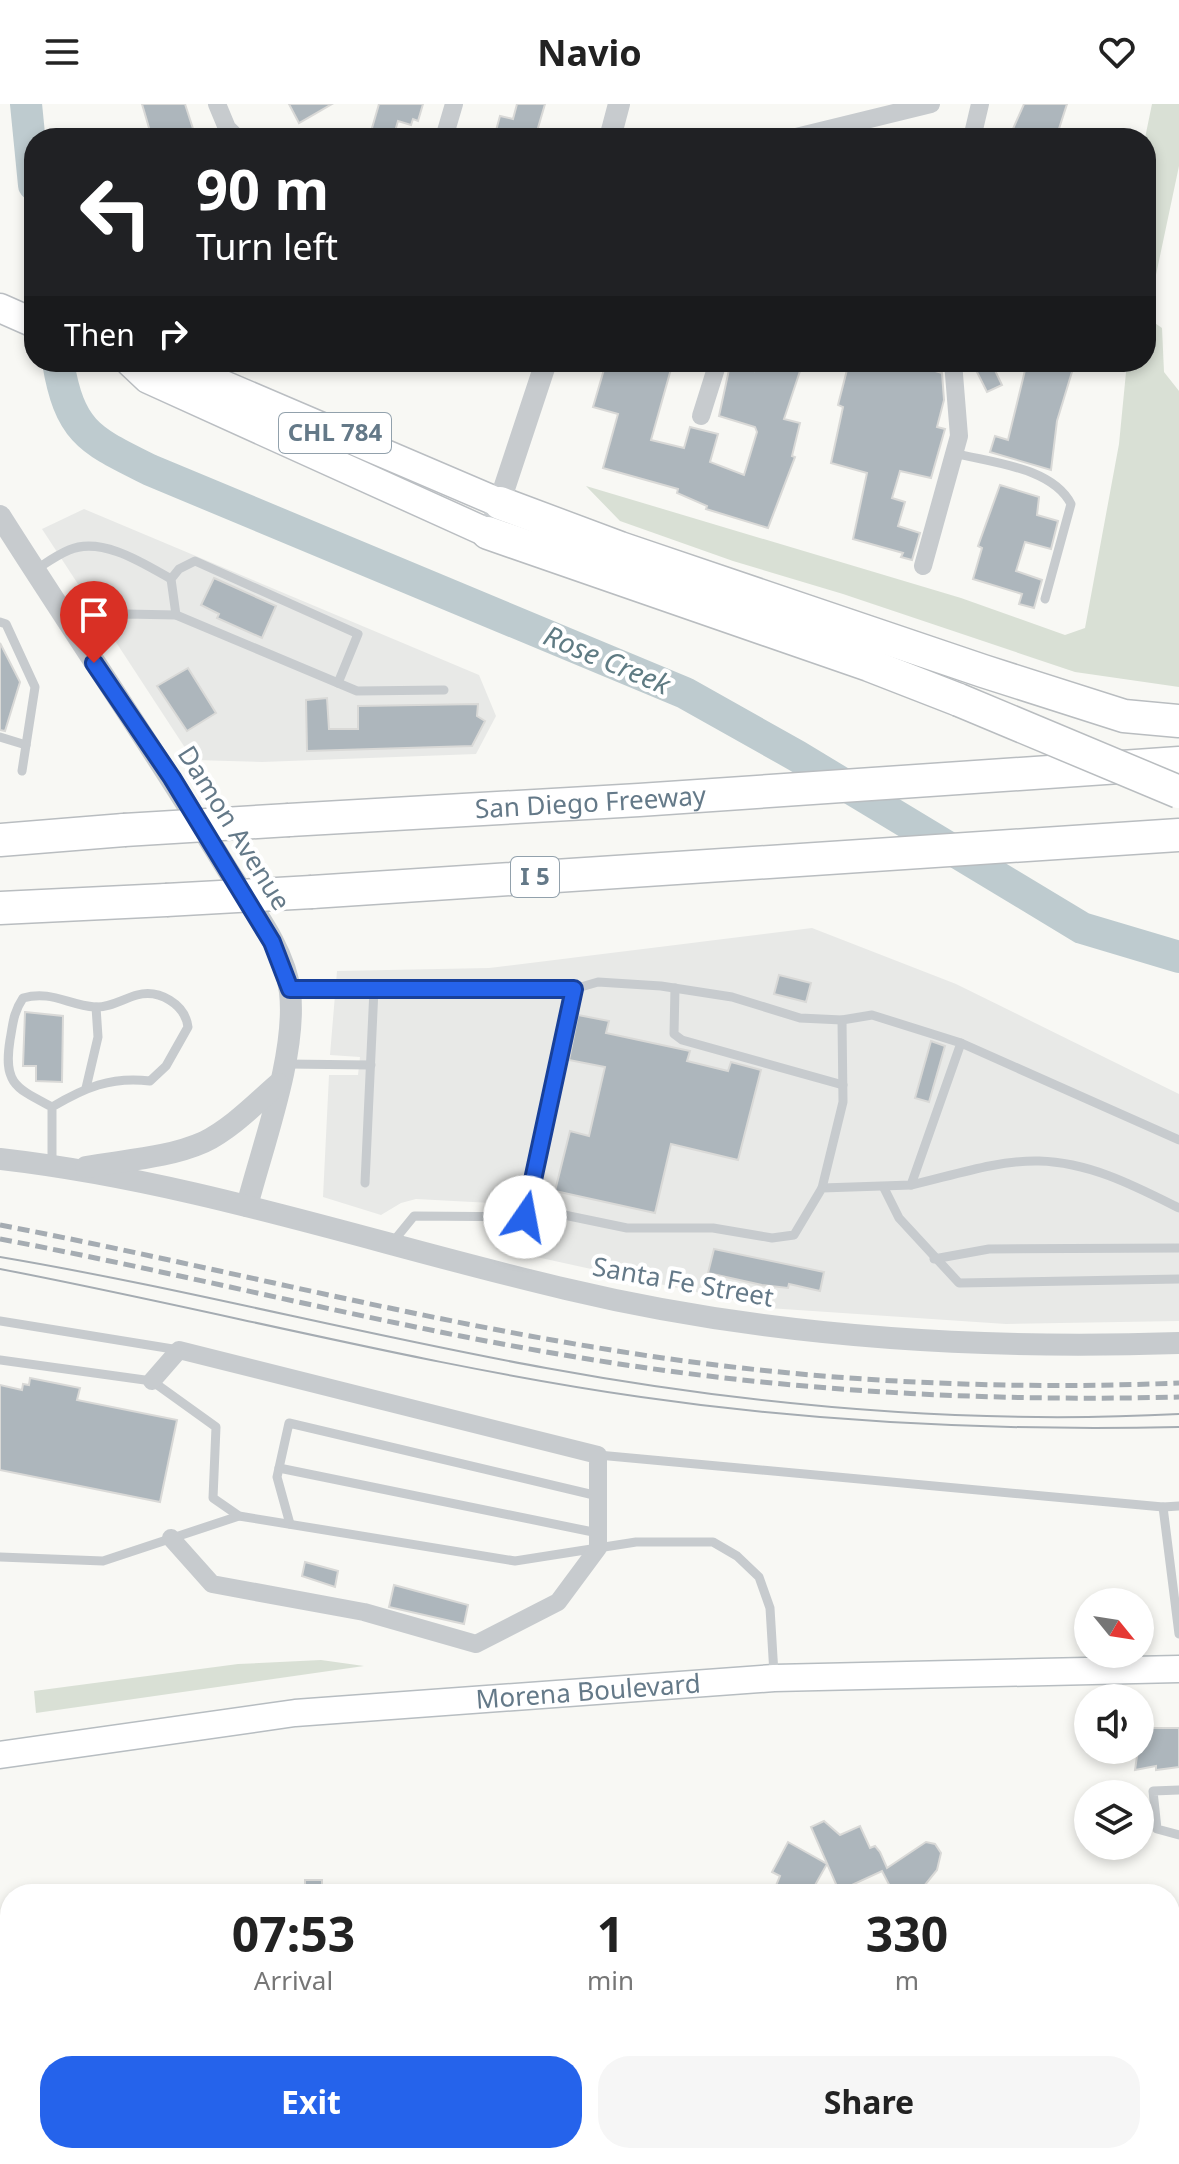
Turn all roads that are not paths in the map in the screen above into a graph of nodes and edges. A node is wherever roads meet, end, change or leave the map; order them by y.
1 (217, 104) edge
2 (454, 104) edge
3 (619, 104) edge
4 (931, 104) edge
5 (980, 104) edge
6 (227, 128) edge
7 (447, 128) edge
8 (613, 128) edge
9 (833, 128) edge
10 (974, 128) edge
11 (0, 308) edge
12 (24, 319) edge
13 (142, 372) edge
14 (193, 372) edge
15 (543, 372) edge
16 (715, 372) edge
17 (954, 372) edge
18 (701, 416) dead end
19 (954, 453) junction
20 (500, 503) junction
21 (0, 516) edge
22 (488, 533) junction
23 (923, 566) dead end
24 (34, 570) junction
25 (171, 579) junction
26 (1045, 599) dead end
27 (176, 615) junction
28 (0, 622) edge
29 (78, 640) junction
30 (338, 683) junction
31 (444, 690) dead end
32 (1179, 721) edge
33 (0, 737) edge
34 (26, 745) junction
35 (1179, 763) edge
36 (22, 771) dead end
37 (1179, 792) edge
38 (1176, 836) edge
39 (0, 840) edge
40 (0, 908) edge
41 (675, 988) junction
42 (290, 989) junction
43 (374, 989) junction
44 (574, 989) junction
45 (96, 1007) junction
46 (842, 1020) junction
47 (961, 1043) junction
48 (371, 1065) junction
49 (281, 1074) junction
50 (843, 1085) junction
51 (86, 1088) junction
52 (52, 1107) junction
53 (1179, 1140) edge
54 (0, 1159) edge
55 (64, 1167) junction
56 (365, 1183) dead end
57 (911, 1185) junction
58 (822, 1188) junction
59 (884, 1188) junction
60 (247, 1206) junction
61 (1179, 1208) edge
62 (525, 1217) junction
63 (390, 1246) junction
64 (1179, 1248) edge
65 (934, 1259) junction
66 (1179, 1279) edge
67 (0, 1321) edge
68 (1179, 1343) edge
69 (179, 1350) junction
70 (0, 1360) edge
71 (152, 1381) junction
72 (598, 1455) junction
73 (279, 1468) junction
74 (598, 1496) junction
75 (1179, 1506) edge
76 (1163, 1507) junction
77 (239, 1516) junction
78 (290, 1524) junction
79 (171, 1538) junction
80 (598, 1540) junction
81 (0, 1557) edge
82 (1179, 1634) edge
83 (1179, 1669) edge
84 (774, 1678) junction
85 (0, 1755) edge
86 (1179, 1790) edge
87 (1179, 1835) edge

1 - 6 street
2 - 7 street
3 - 8 street
4 - 9 street
5 - 10 street
11 - 12 main road
13 - 22 main road, CHL 784
14 - 20 main road, CHL 784
15 - 20 street
16 - 18 street
17 - 19 street
19 - 23 street
19 - 26 lane
20 - 22 street
20 - 32 highway
21 - 24 street, Damon Avenue
22 - 37 highway, bridge
24 - 25 lane
24 - 29 street, Damon Avenue
25 - 27 lane
25 - 30 lane
27 - 29 lane
27 - 30 lane
28 - 34 lane
29 - 42 street, Damon Avenue
30 - 31 lane
33 - 34 lane
34 - 36 lane
35 - 39 highway, San Diego Freeway, bridge
38 - 40 highway, I 5, bridge
41 - 44 lane
41 - 46 lane
41 - 50 lane
42 - 43 lane
42 - 49 street, Damon Avenue
43 - 44 lane
43 - 48 lane
44 - 62 lane
45 - 51 lane
45 - 51 lane
45 - 52 lane
46 - 47 lane
46 - 50 lane
47 - 53 lane
47 - 57 lane
48 - 49 lane
48 - 56 lane
49 - 55 street
49 - 60 street, Damon Avenue
50 - 58 lane
51 - 52 lane
52 - 55 lane
54 - 55 street, Santa Fe Street
55 - 60 street, Santa Fe Street
57 - 59 lane
57 - 61 lane
58 - 59 lane
58 - 62 lane
59 - 65 lane
60 - 63 street, Santa Fe Street
62 - 63 lane
63 - 68 street, Santa Fe Street
64 - 65 lane
65 - 66 lane
67 - 69 lane
69 - 71 street
69 - 72 street
70 - 71 lane
71 - 77 lane
72 - 74 street
72 - 76 lane
73 - 74 lane
73 - 78 lane
73 - 80 lane
74 - 80 street
75 - 76 lane
76 - 82 lane
77 - 78 lane
77 - 79 lane
78 - 80 lane
79 - 80 street
79 - 81 lane
80 - 84 lane
83 - 84 main road, Morena Boulevard
84 - 85 main road, Morena Boulevard
86 - 87 lane

